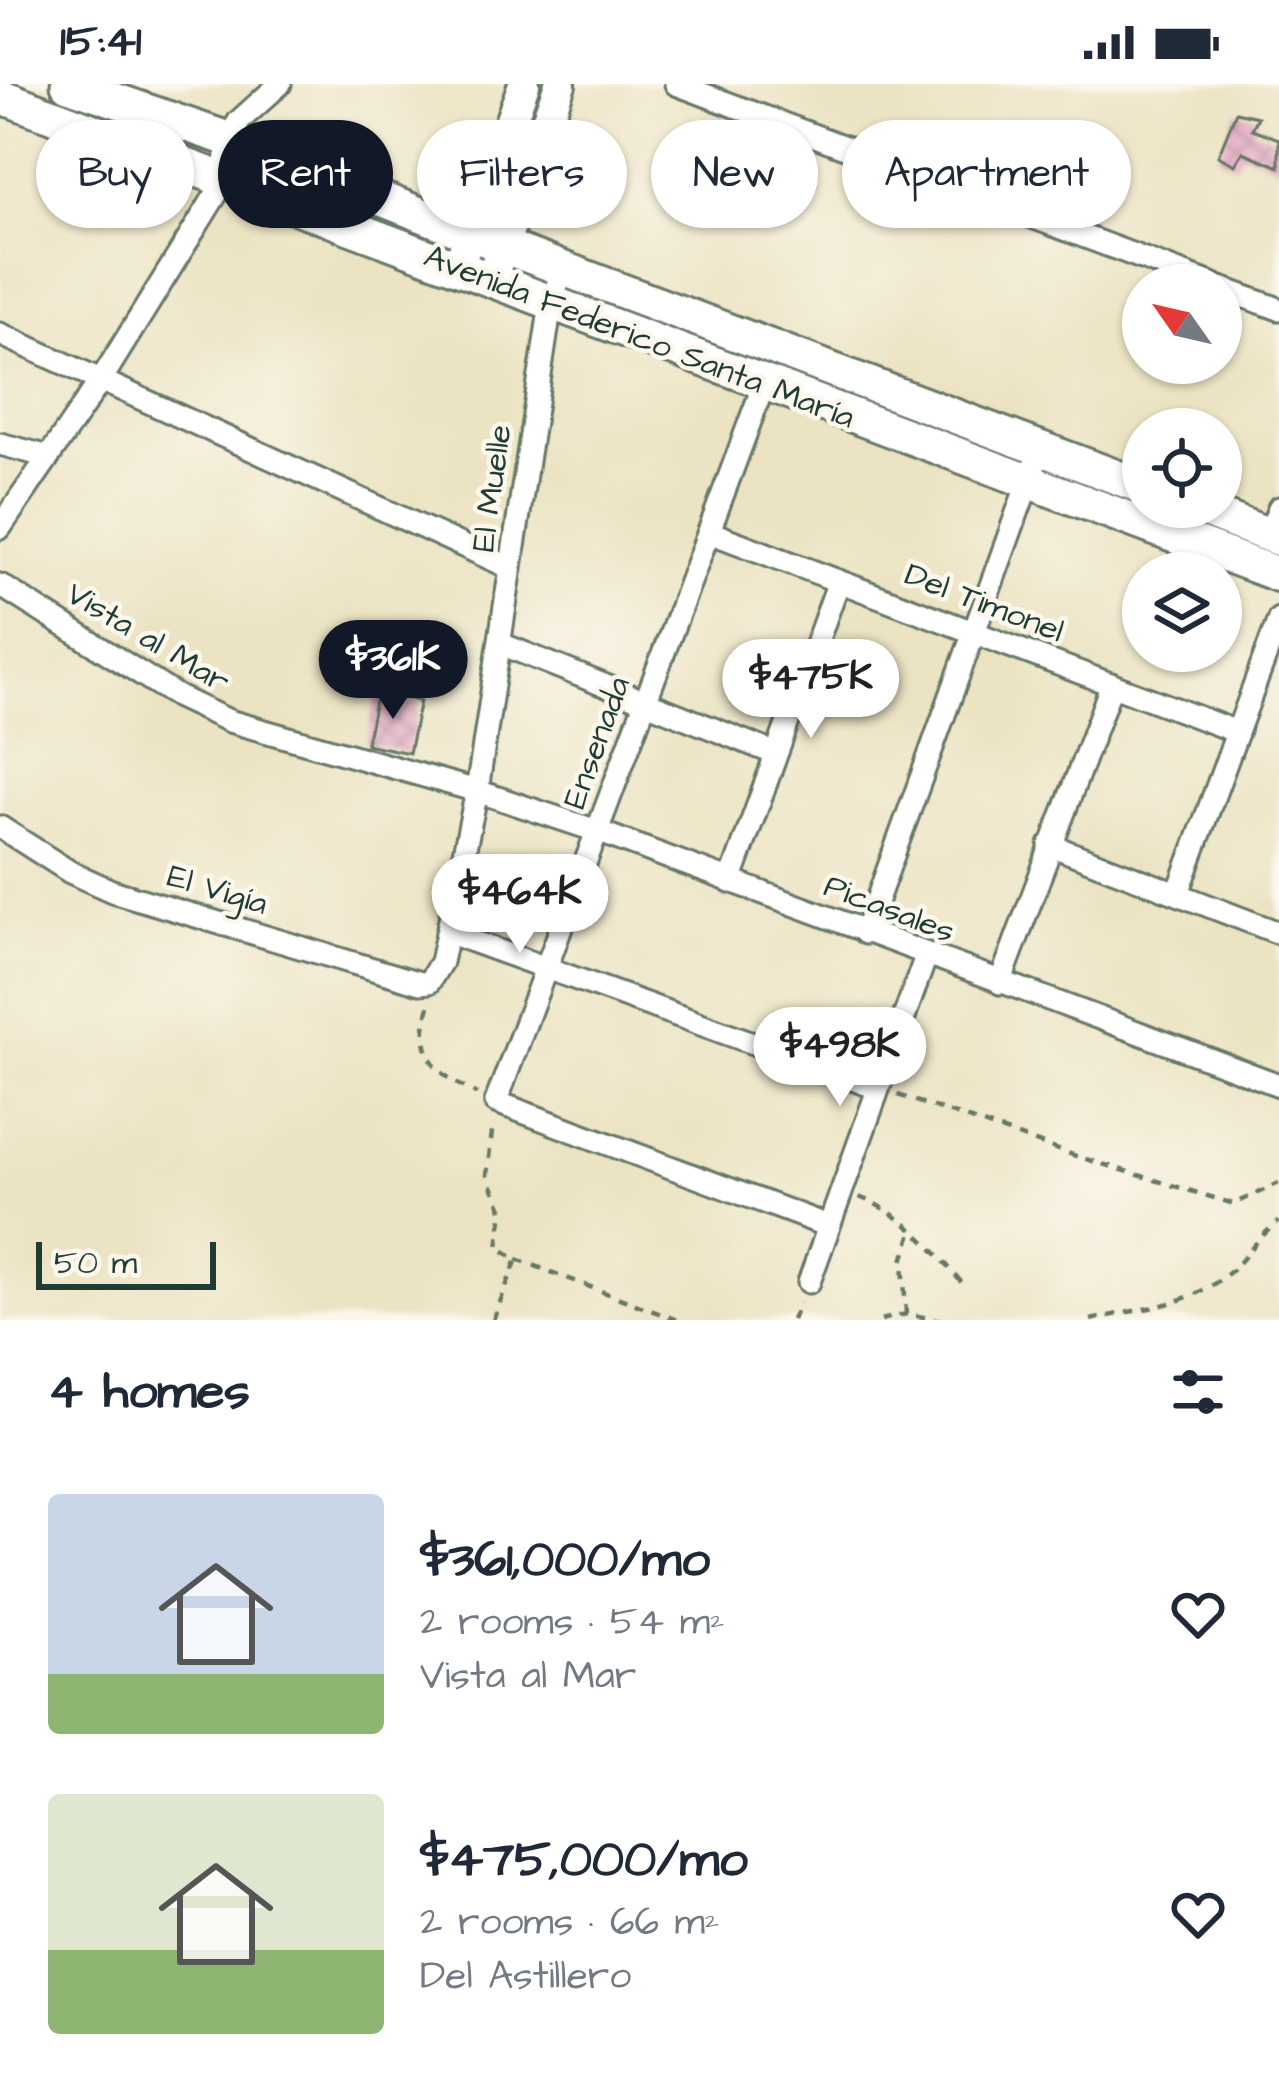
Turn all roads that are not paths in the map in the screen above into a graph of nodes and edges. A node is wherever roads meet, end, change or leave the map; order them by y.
1 (68, 84) edge
2 (280, 84) edge
3 (524, 84) edge
4 (560, 84) edge
5 (676, 84) edge
6 (0, 96) edge
7 (241, 120) edge
8 (218, 156) edge
9 (218, 158) edge
10 (218, 174) edge
11 (393, 210) edge
12 (375, 228) edge
13 (471, 234) junction
14 (504, 247) junction
15 (1158, 264) edge
16 (458, 266) junction
17 (563, 268) junction
18 (491, 279) junction
19 (1242, 295) edge
20 (551, 303) junction
21 (1279, 309) edge
22 (0, 334) edge
23 (101, 380) junction
24 (764, 384) junction
25 (0, 444) edge
26 (1041, 447) junction
27 (49, 457) junction
28 (1122, 479) edge
29 (1030, 480) junction
30 (1242, 519) edge
31 (1275, 527) edge
32 (0, 528) edge
33 (709, 532) junction
34 (511, 568) junction
35 (1279, 575) edge
36 (839, 581) junction
37 (0, 584) edge
38 (1279, 619) edge
39 (975, 634) junction
40 (501, 644) junction
41 (1112, 684) junction
42 (645, 702) junction
43 (1237, 732) junction
44 (776, 754) junction
45 (477, 791) junction
46 (0, 827) edge
47 (597, 831) junction
48 (1050, 845) junction
49 (730, 882) junction
50 (1178, 893) junction
51 (447, 932) junction
52 (865, 933) junction
53 (1279, 933) edge
54 (926, 956) junction
55 (546, 967) junction
56 (429, 982) joint
57 (1000, 983) junction
58 (1279, 1085) edge
59 (877, 1088) junction
60 (828, 1226) junction
61 (809, 1282) dead end

1 - 8 main road, Avenida Federico Santa María
2 - 7 street
3 - 13 street
4 - 14 street
5 - 15 street
6 - 9 main road, Avenida Federico Santa María
10 - 23 street
11 - 13 main road, Avenida Federico Santa María
12 - 16 main road, Avenida Federico Santa María
13 - 14 main road, Avenida Federico Santa María
13 - 16 street
14 - 17 main road, Avenida Federico Santa María
14 - 18 street
16 - 18 main road, Avenida Federico Santa María
17 - 20 street, El Muelle
17 - 26 main road, Avenida Federico Santa María
18 - 20 main road, Avenida Federico Santa María
19 - 21 street
20 - 24 main road, Avenida Federico Santa María
20 - 34 street, El Muelle
22 - 23 street
23 - 27 street
23 - 34 street
24 - 29 main road, Avenida Federico Santa María
24 - 33 street, Ensenada
25 - 27 street
26 - 28 main road, Avenida Federico Santa María
26 - 29 street
27 - 32 street
29 - 35 main road, Avenida Federico Santa María
29 - 39 street
30 - 31 main road
33 - 36 street, Del Timonel
33 - 42 street, Ensenada
34 - 40 street, El Muelle
36 - 39 street, Del Timonel
36 - 44 street
37 - 45 street, Vista al Mar
38 - 43 street
39 - 41 street, Del Timonel
39 - 52 street
40 - 42 street
40 - 45 street, El Muelle
41 - 43 street, Del Timonel
41 - 48 street
42 - 44 street
42 - 47 street, Ensenada
43 - 50 street
44 - 49 street
45 - 47 street, Picasales
45 - 51 street, El Muelle
46 - 56 street, El Vigía
47 - 49 street, Picasales
47 - 55 street, Ensenada
48 - 50 street
48 - 57 street
49 - 52 street, Picasales
50 - 53 street
51 - 55 street
51 - 56 street, El Muelle
52 - 54 street, Picasales
54 - 57 street, Picasales
54 - 59 street
55 - 59 street
55 - 60 street, Ensenada
57 - 58 street, Picasales
59 - 60 street
60 - 61 street

